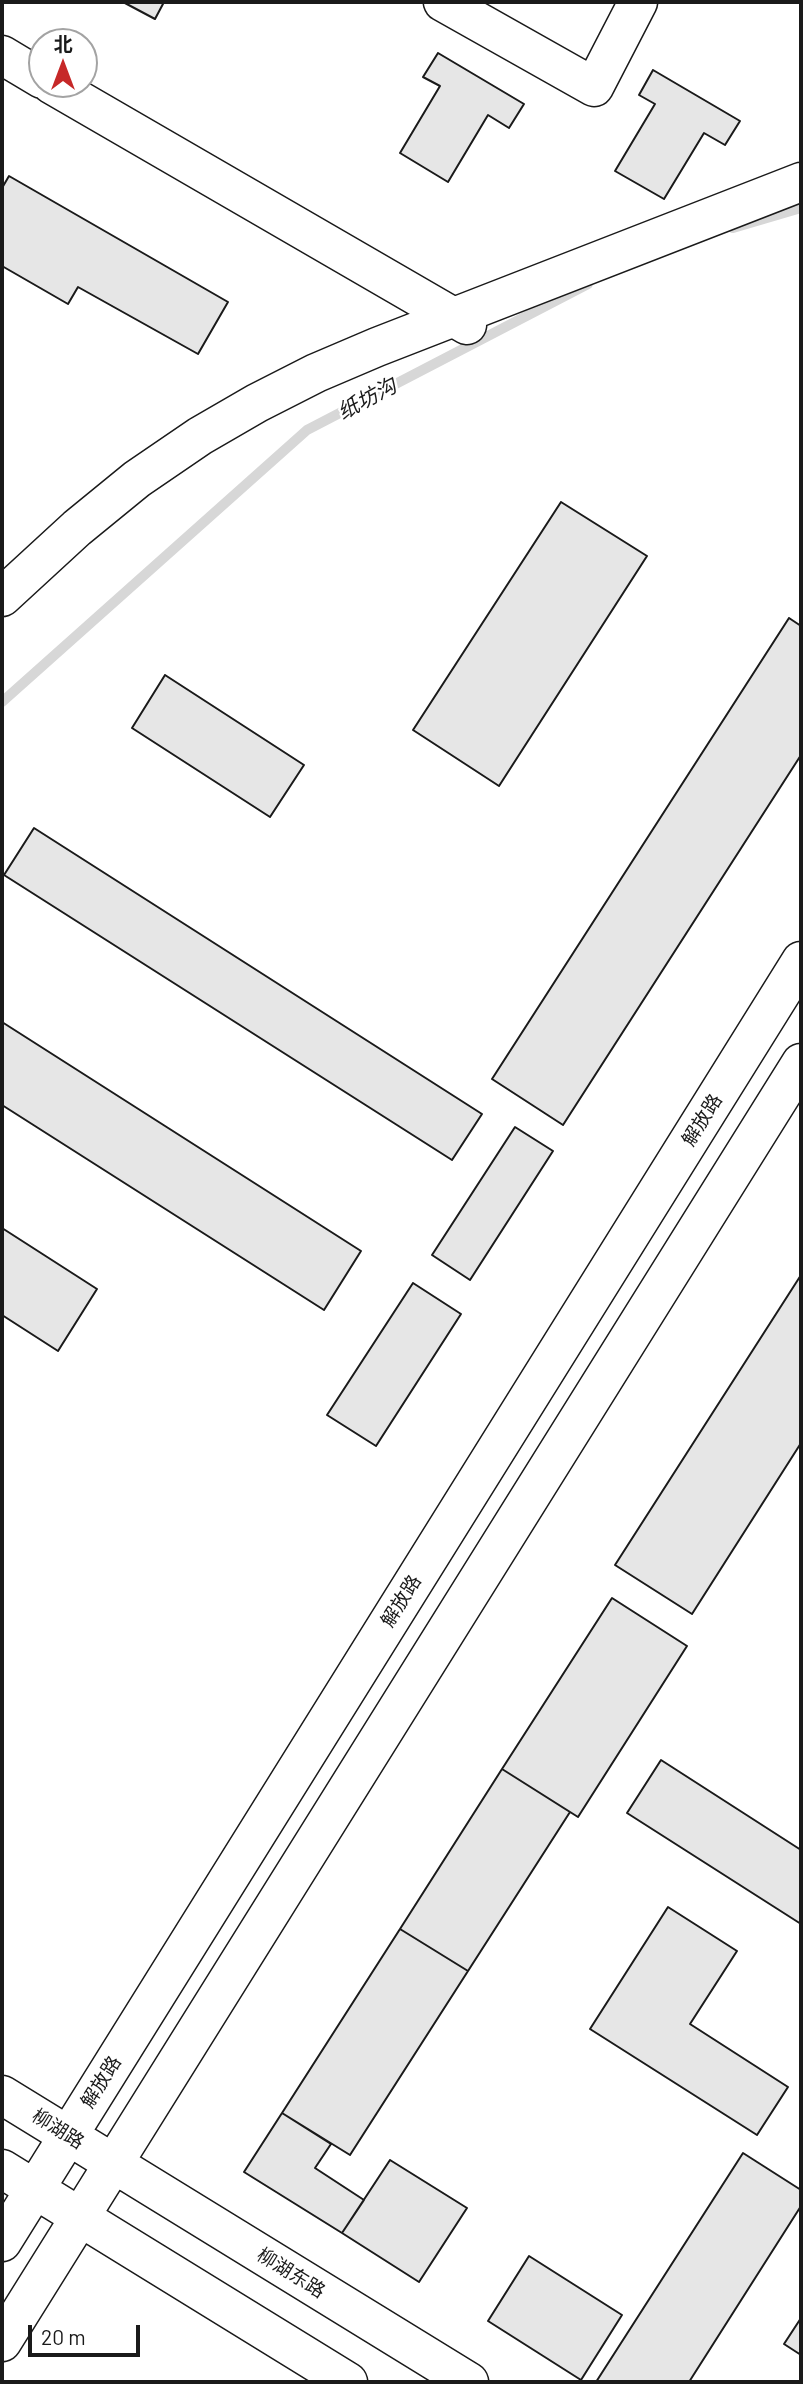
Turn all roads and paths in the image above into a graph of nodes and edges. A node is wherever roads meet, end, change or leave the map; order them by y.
1 (443, 2) edge
2 (638, 2) edge
3 (2, 55) edge
4 (28, 71) edge
5 (75, 98) edge
6 (801, 182) edge
7 (466, 325) junction
8 (2, 597) edge
9 (801, 961) edge
10 (801, 1063) edge
11 (2, 2095) edge
12 (68, 2136) junction
13 (113, 2164) junction
14 (2, 2169) edge
15 (34, 2189) junction
16 (80, 2217) junction
17 (2, 2242) edge
18 (2, 2342) edge
19 (348, 2382) edge
20 (469, 2382) edge

1 - 2 main road
3 - 4 main road
5 - 7 main road
6 - 7 main road
7 - 8 main road
9 - 12 main road, 解放路
10 - 13 main road
11 - 12 main road, 柳湖路
12 - 13 main road, 柳湖路
12 - 15 main road, 解放路
13 - 16 main road
13 - 20 main road, 柳湖东路
14 - 15 main road
15 - 16 main road
15 - 17 main road, 解放路
16 - 18 main road
16 - 19 main road

